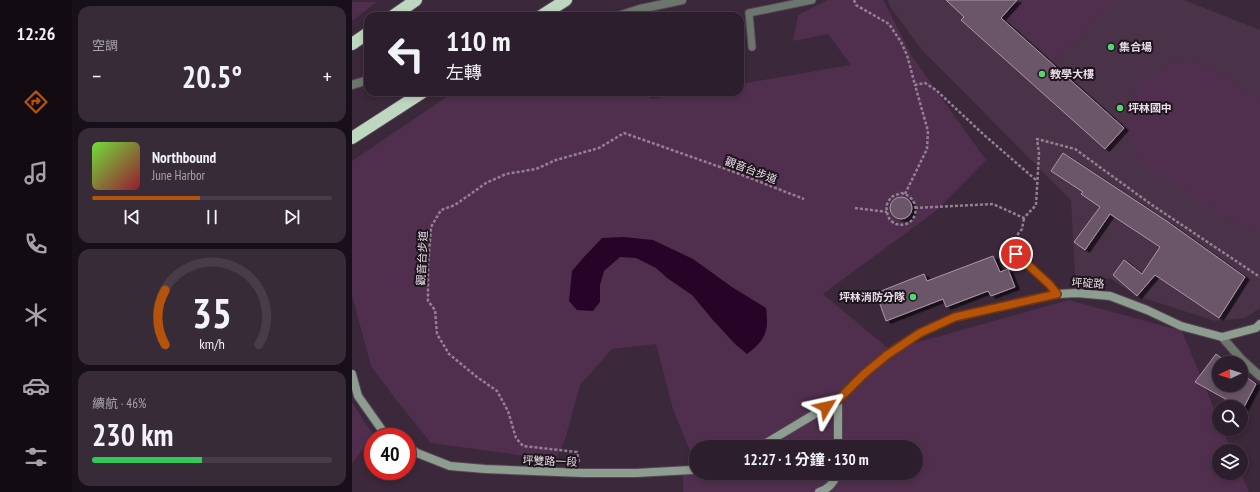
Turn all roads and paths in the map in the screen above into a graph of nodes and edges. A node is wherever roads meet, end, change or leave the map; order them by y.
1 (416, 0) edge
2 (566, 0) edge
3 (682, 0) edge
4 (812, 0) edge
5 (854, 0) edge
6 (399, 12) edge
7 (547, 12) edge
8 (631, 12) edge
9 (364, 36) edge
10 (352, 44) edge
11 (752, 47) dead end
12 (364, 81) edge
13 (352, 85) edge
14 (915, 85) junction
15 (417, 96) edge
16 (352, 138) edge
17 (1037, 180) junction
18 (905, 194) junction
19 (804, 200) dead end
20 (855, 208) dead end
21 (916, 208) junction
22 (887, 212) junction
23 (1024, 218) junction
24 (1013, 244) dead end
25 (1016, 254) dead end
26 (1260, 277) edge
27 (1057, 294) junction
28 (1260, 324) edge
29 (1222, 337) junction
30 (352, 374) edge
31 (1260, 376) edge
32 (838, 400) junction
33 (381, 428) edge
34 (771, 440) edge
35 (838, 440) edge
36 (416, 452) edge
37 (689, 470) edge
38 (582, 473) junction
39 (835, 480) edge
40 (819, 492) edge

1 - 6 highway
2 - 7 highway
3 - 8 street
4 - 11 lane
5 - 14 path
9 - 10 highway
12 - 13 street
14 - 17 path
14 - 18 path
15 - 16 highway
17 - 23 path
17 - 26 path
18 - 21 path
18 - 22 path
19 - 38 path, 觀音台步道
20 - 22 path
21 - 22 path
21 - 23 path
23 - 24 path
25 - 27 lane
27 - 29 main road, 坪碇路
27 - 32 main road, 坪碇路
28 - 29 main road, 坪碇路
29 - 31 street
30 - 33 main road
32 - 34 main road
32 - 35 main road
36 - 38 main road, 坪雙路一段
37 - 38 main road, 坪雙路一段
39 - 40 main road

